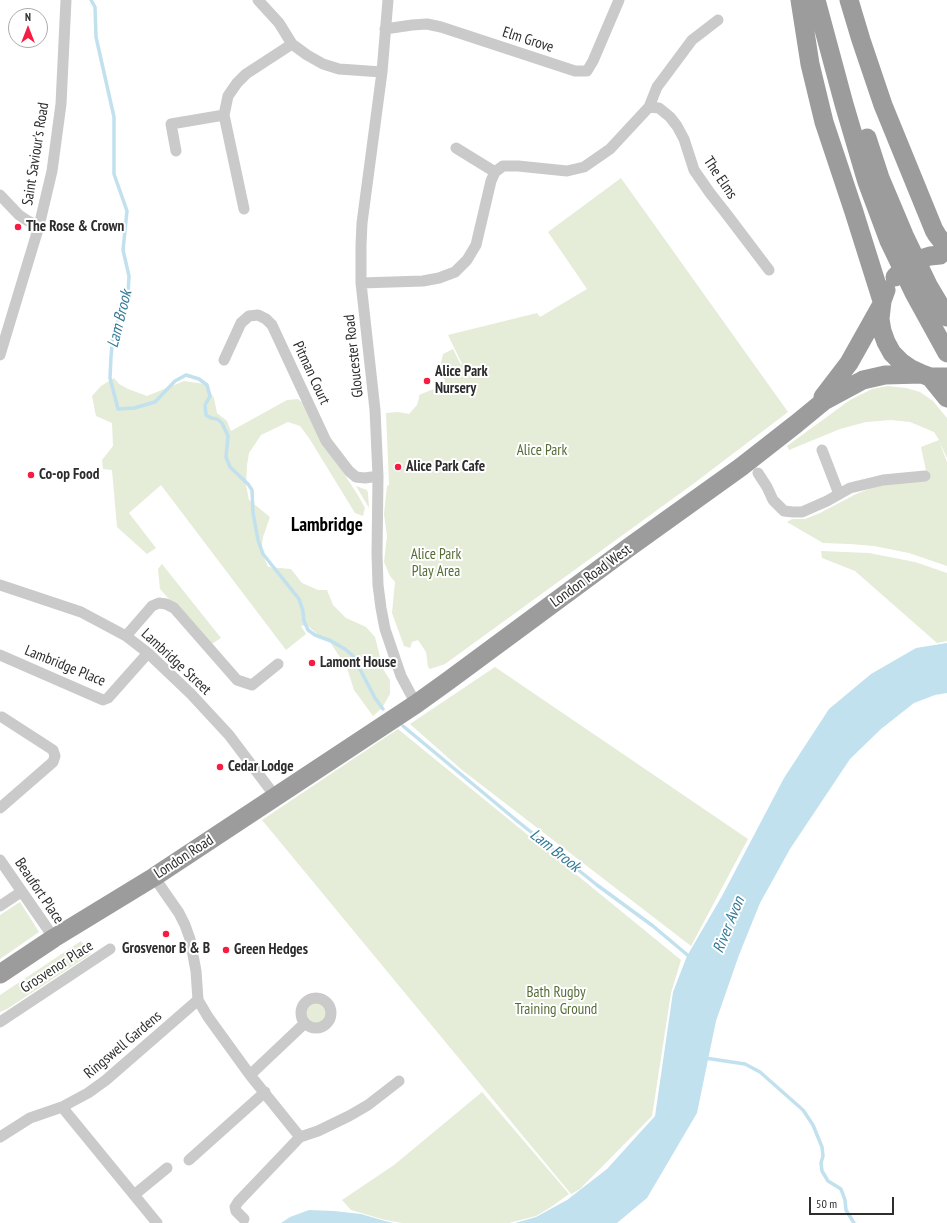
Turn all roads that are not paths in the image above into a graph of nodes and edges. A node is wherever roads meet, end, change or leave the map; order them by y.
1 (66, 0) edge
2 (258, 0) edge
3 (388, 0) edge
4 (619, 0) edge
5 (800, 0) edge
6 (816, 0) edge
7 (829, 0) edge
8 (849, 0) edge
9 (718, 20) dead end
10 (385, 29) junction
11 (292, 44) junction
12 (382, 72) junction
13 (649, 107) junction
14 (224, 115) junction
15 (456, 148) dead end
16 (176, 151) dead end
17 (495, 172) junction
18 (0, 195) edge
19 (244, 209) dead end
20 (39, 226) junction
21 (944, 253) edge
22 (769, 270) dead end
23 (361, 283) junction
24 (882, 304) junction
25 (947, 317) edge
26 (947, 353) edge
27 (0, 355) edge
28 (224, 360) dead end
29 (936, 376) edge
30 (947, 398) edge
31 (813, 409) junction
32 (822, 450) dead end
33 (758, 453) junction
34 (741, 467) junction
35 (758, 473) junction
36 (378, 476) junction
37 (925, 476) dead end
38 (839, 494) junction
39 (0, 585) edge
40 (126, 636) junction
41 (148, 653) junction
42 (0, 655) edge
43 (278, 664) dead end
44 (416, 704) junction
45 (2, 717) dead end
46 (365, 737) joint
47 (275, 796) junction
48 (0, 808) edge
49 (0, 860) edge
50 (154, 877) junction
51 (21, 892) junction
52 (0, 906) edge
53 (54, 938) junction
54 (110, 949) dead end
55 (0, 974) edge
56 (198, 1000) junction
57 (0, 1022) edge
58 (305, 1023) dead end
59 (250, 1075) junction
60 (399, 1081) dead end
61 (264, 1092) junction
62 (62, 1107) junction
63 (0, 1137) edge
64 (300, 1138) junction
65 (189, 1160) dead end
66 (167, 1168) dead end
67 (134, 1195) junction
68 (244, 1219) dead end
69 (157, 1223) edge

1 - 20 street, Saint Saviour's Road
2 - 11 street
3 - 10 street, Gloucester Road
4 - 10 street, Elm Grove
5 - 24 highway
6 - 26 highway
7 - 25 highway
8 - 21 highway
9 - 13 street
10 - 12 street, Gloucester Road
11 - 12 street
11 - 14 street
12 - 23 street, Gloucester Road
13 - 17 street
13 - 22 street, The Elms
14 - 16 street
14 - 19 street
15 - 17 street
17 - 23 street
18 - 20 street
20 - 27 street, Saint Saviour's Road
21 - 24 highway, London Road West, bridge
23 - 36 street, Gloucester Road
24 - 29 highway
24 - 31 highway, London Road West
28 - 36 street, Pitman Court
29 - 30 highway
29 - 31 highway, London Road West
31 - 33 highway, London Road West
32 - 38 street
33 - 34 highway, London Road West
33 - 35 street
34 - 35 street
34 - 44 highway, London Road West
35 - 38 street
36 - 44 street, Gloucester Road
37 - 38 street
39 - 40 street
40 - 41 street, Lambridge Street
40 - 43 street, Lambridge Street
41 - 42 street, Lambridge Place
41 - 47 street, Lambridge Street
44 - 46 highway, London Road West
45 - 48 street
46 - 47 highway, London Road
47 - 50 highway, London Road
49 - 51 street, Beaufort Place
50 - 53 highway, London Road
50 - 56 street
51 - 52 street
51 - 53 street, Beaufort Place
53 - 55 highway, London Road
54 - 57 street, Grosvenor Place
56 - 59 street
56 - 62 street, Ringswell Gardens
58 - 59 street
59 - 61 street
60 - 64 street
61 - 64 street
61 - 65 street
62 - 63 street, Ringswell Gardens
62 - 67 street
64 - 68 street
66 - 67 street
67 - 69 street

